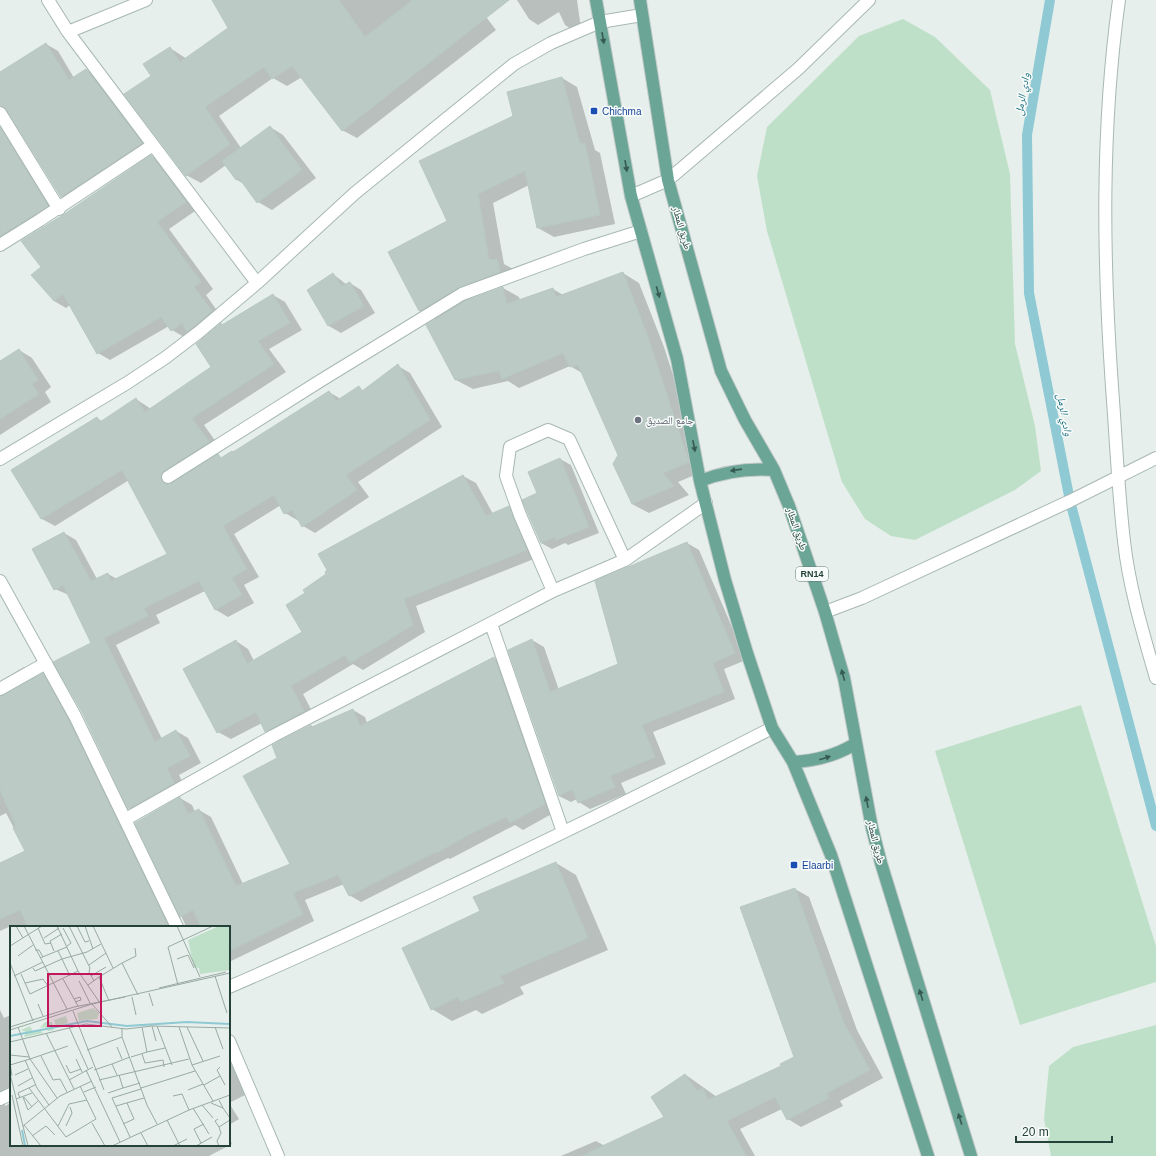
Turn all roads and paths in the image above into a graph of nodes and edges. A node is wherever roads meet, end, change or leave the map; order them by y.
1 (48, 0) edge
2 (146, 0) edge
3 (596, 0) edge
4 (640, 0) edge
5 (870, 0) edge
6 (1119, 0) edge
7 (642, 15) junction
8 (600, 22) junction
9 (68, 32) junction
10 (0, 113) edge
11 (153, 145) junction
12 (668, 180) junction
13 (631, 196) junction
14 (58, 208) junction
15 (641, 230) junction
16 (0, 245) edge
17 (257, 283) junction
18 (1156, 458) edge
19 (0, 459) edge
20 (774, 470) junction
21 (168, 477) dead end
22 (1118, 477) junction
23 (700, 481) junction
24 (706, 502) junction
25 (625, 560) junction
26 (0, 581) edge
27 (553, 591) junction
28 (825, 612) junction
29 (491, 624) junction
30 (46, 663) junction
31 (1156, 678) edge
32 (0, 689) edge
33 (772, 728) junction
34 (855, 744) junction
35 (793, 762) junction
36 (126, 819) junction
37 (563, 832) junction
38 (177, 926) edge
39 (230, 987) edge
40 (230, 1043) edge
41 (10, 1094) edge
42 (0, 1099) edge
43 (278, 1156) edge
44 (928, 1156) edge
45 (972, 1156) edge

1 - 9 street
2 - 9 street
3 - 8 main road
4 - 7 main road, طريق المطار / RN14
5 - 12 street
6 - 22 street
7 - 8 street
7 - 12 main road, طريق المطار / RN14
8 -> 13 main road
8 - 17 street
9 - 11 street
10 - 14 street
11 - 14 street
11 - 17 street
12 - 13 street
12 - 20 main road, طريق المطار / RN14
13 - 15 main road
14 - 16 street
15 - 21 street
15 -> 23 main road
17 - 19 street
18 - 22 street
20 -> 23 main road
20 - 28 main road, طريق المطار / RN14
22 - 28 street
22 - 31 street
23 - 24 main road
24 - 25 street
24 - 33 main road
25 - 27 street
25 - 27 street
26 - 30 street
27 - 29 street
34 -> 28 main road, طريق المطار / RN14
29 - 36 street
29 - 37 street
30 - 32 street
30 - 36 street
33 - 35 main road
33 - 37 street
35 -> 34 main road
45 -> 34 main road, طريق المطار / RN14
35 - 44 main road
36 - 38 street
37 - 39 street
40 - 43 street
41 - 42 street

